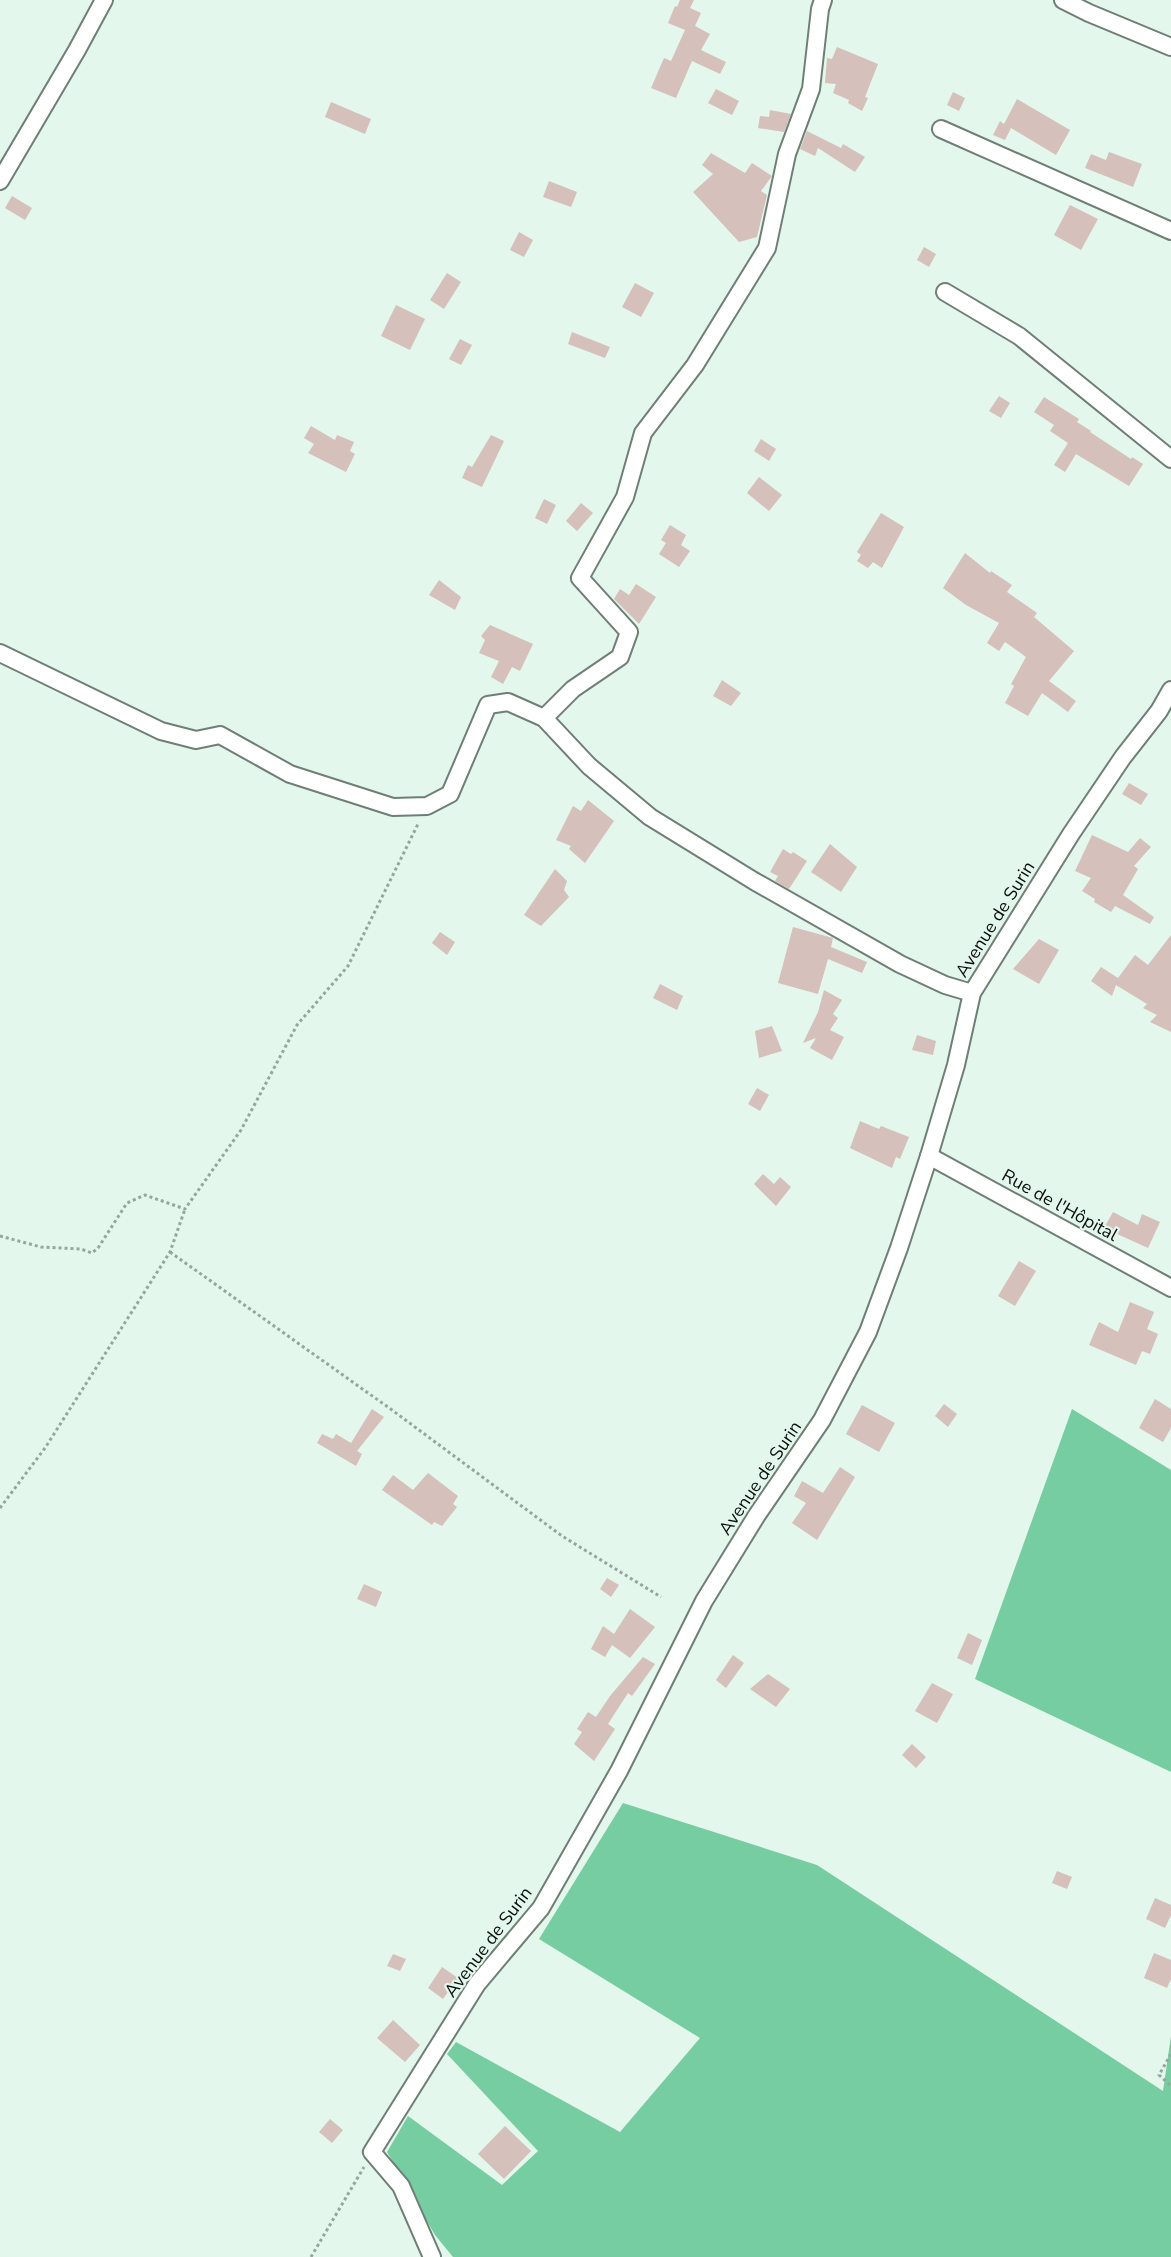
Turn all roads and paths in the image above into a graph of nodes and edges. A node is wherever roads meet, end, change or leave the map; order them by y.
1 (104, 0) edge
2 (823, 0) edge
3 (1063, 0) edge
4 (1171, 47) edge
5 (941, 129) dead end
6 (0, 181) edge
7 (1171, 231) edge
8 (945, 292) dead end
9 (1171, 459) edge
10 (0, 653) edge
11 (1171, 690) edge
12 (1165, 715) edge
13 (544, 718) junction
14 (427, 806) junction
15 (972, 993) junction
16 (929, 1156) junction
17 (185, 1209) junction
18 (0, 1236) edge
19 (170, 1252) junction
20 (1171, 1288) edge
21 (0, 1508) edge
22 (661, 1597) dead end
23 (1171, 2054) edge
24 (1171, 2086) edge
25 (372, 2152) junction
26 (311, 2257) edge
27 (432, 2257) edge

1 - 6 street
2 - 13 street
3 - 4 street
5 - 7 street
8 - 9 street
10 - 14 street
11 - 12 street, Avenue de Surin
12 - 15 street, Avenue de Surin
13 - 14 street
13 - 15 street
14 - 17 path
15 - 16 street, Avenue de Surin
16 - 20 street, Rue de l'Hôpital
16 - 25 street, Avenue de Surin
17 - 18 path
17 - 19 path
19 - 21 path
19 - 22 path
23 - 24 path
25 - 26 path
25 - 27 street

